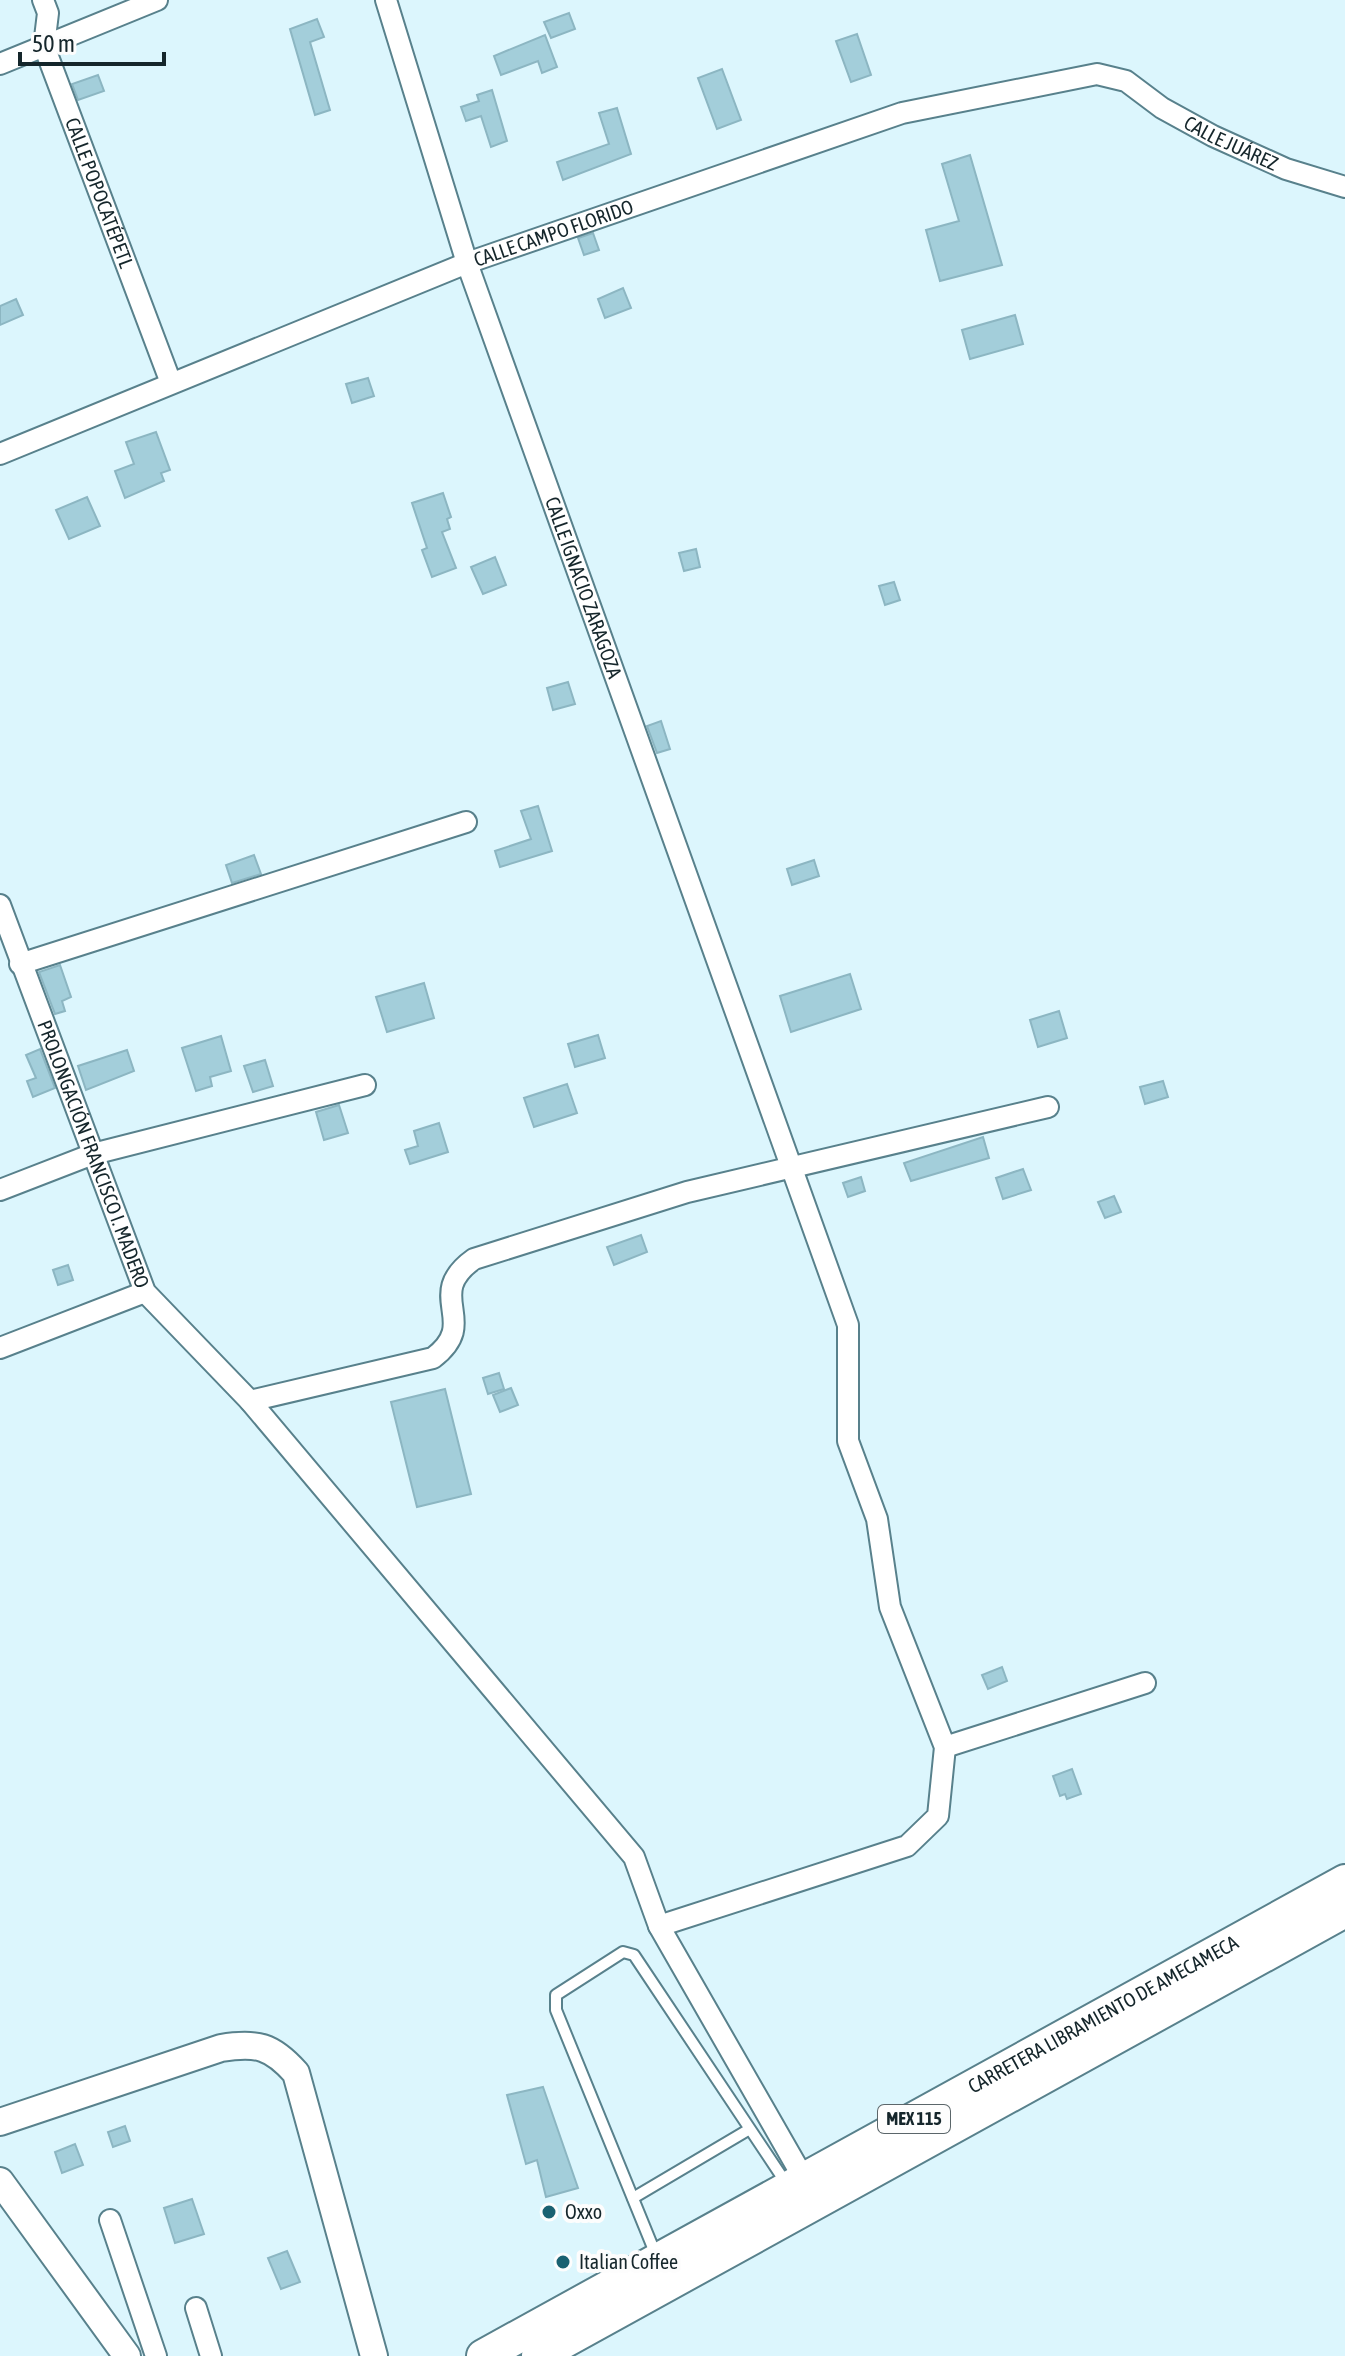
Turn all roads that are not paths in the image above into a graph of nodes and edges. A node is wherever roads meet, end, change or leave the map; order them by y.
1 (43, 0) edge
2 (157, 0) edge
3 (386, 0) edge
4 (44, 46) junction
5 (0, 64) edge
6 (1126, 81) joint
7 (1345, 187) edge
8 (467, 263) junction
9 (171, 383) junction
10 (0, 454) edge
11 (466, 822) dead end
12 (0, 905) edge
13 (20, 964) junction
14 (365, 1085) dead end
15 (1048, 1107) dead end
16 (93, 1154) junction
17 (790, 1171) junction
18 (0, 1190) edge
19 (145, 1292) junction
20 (0, 1348) edge
21 (250, 1401) junction
22 (1145, 1683) dead end
23 (945, 1747) junction
24 (1345, 1881) edge
25 (1345, 1911) edge
26 (659, 1926) junction
27 (0, 2122) edge
28 (748, 2130) junction
29 (0, 2181) edge
30 (797, 2184) junction
31 (633, 2198) junction
32 (110, 2220) dead end
33 (658, 2260) junction
34 (196, 2308) dead end
35 (371, 2348) edge
36 (127, 2356) edge
37 (156, 2356) edge
38 (211, 2356) edge
39 (483, 2356) edge
40 (538, 2356) edge

1 - 4 street, CALLE POPOCATÉPETL
2 - 4 street
3 - 8 street, CALLE IGNACIO ZARAGOZA
4 - 5 street
4 - 9 street, CALLE POPOCATÉPETL
6 - 7 street, CALLE JUÁREZ
6 - 8 street, CALLE CAMPO FLORIDO
8 - 9 street, CALLE CAMPO FLORIDO
8 - 17 street, CALLE IGNACIO ZARAGOZA
9 - 10 street, CALLE CAMPO FLORIDO
11 - 13 street
12 - 13 street, PROLONGACIÓN FRANCISCO I. MADERO
13 - 16 street, PROLONGACIÓN FRANCISCO I. MADERO
14 - 16 street
15 - 17 street
16 - 18 street
16 - 19 street, PROLONGACIÓN FRANCISCO I. MADERO
17 - 21 street
17 - 23 street, CALLE IGNACIO ZARAGOZA
19 - 20 street
19 - 21 street, PROLONGACIÓN FRANCISCO I. MADERO
21 - 26 street, PROLONGACIÓN FRANCISCO I. MADERO
22 - 23 street
23 - 26 street
24 - 30 main road, CARRETERA LIBRAMIENTO DE AMECAMECA / MEX 115
25 - 40 main road, CARRETERA LIBRAMIENTO DE AMECAMECA / MEX 115
26 - 30 street, PROLONGACIÓN FRANCISCO I. MADERO
27 - 35 street
28 - 30 lane
28 - 31 lane
28 - 31 lane
29 - 36 street
30 - 33 main road, CARRETERA LIBRAMIENTO DE AMECAMECA / MEX 115
31 - 33 lane
32 - 37 street
33 - 39 main road, CARRETERA LIBRAMIENTO DE AMECAMECA / MEX 115
34 - 38 street

